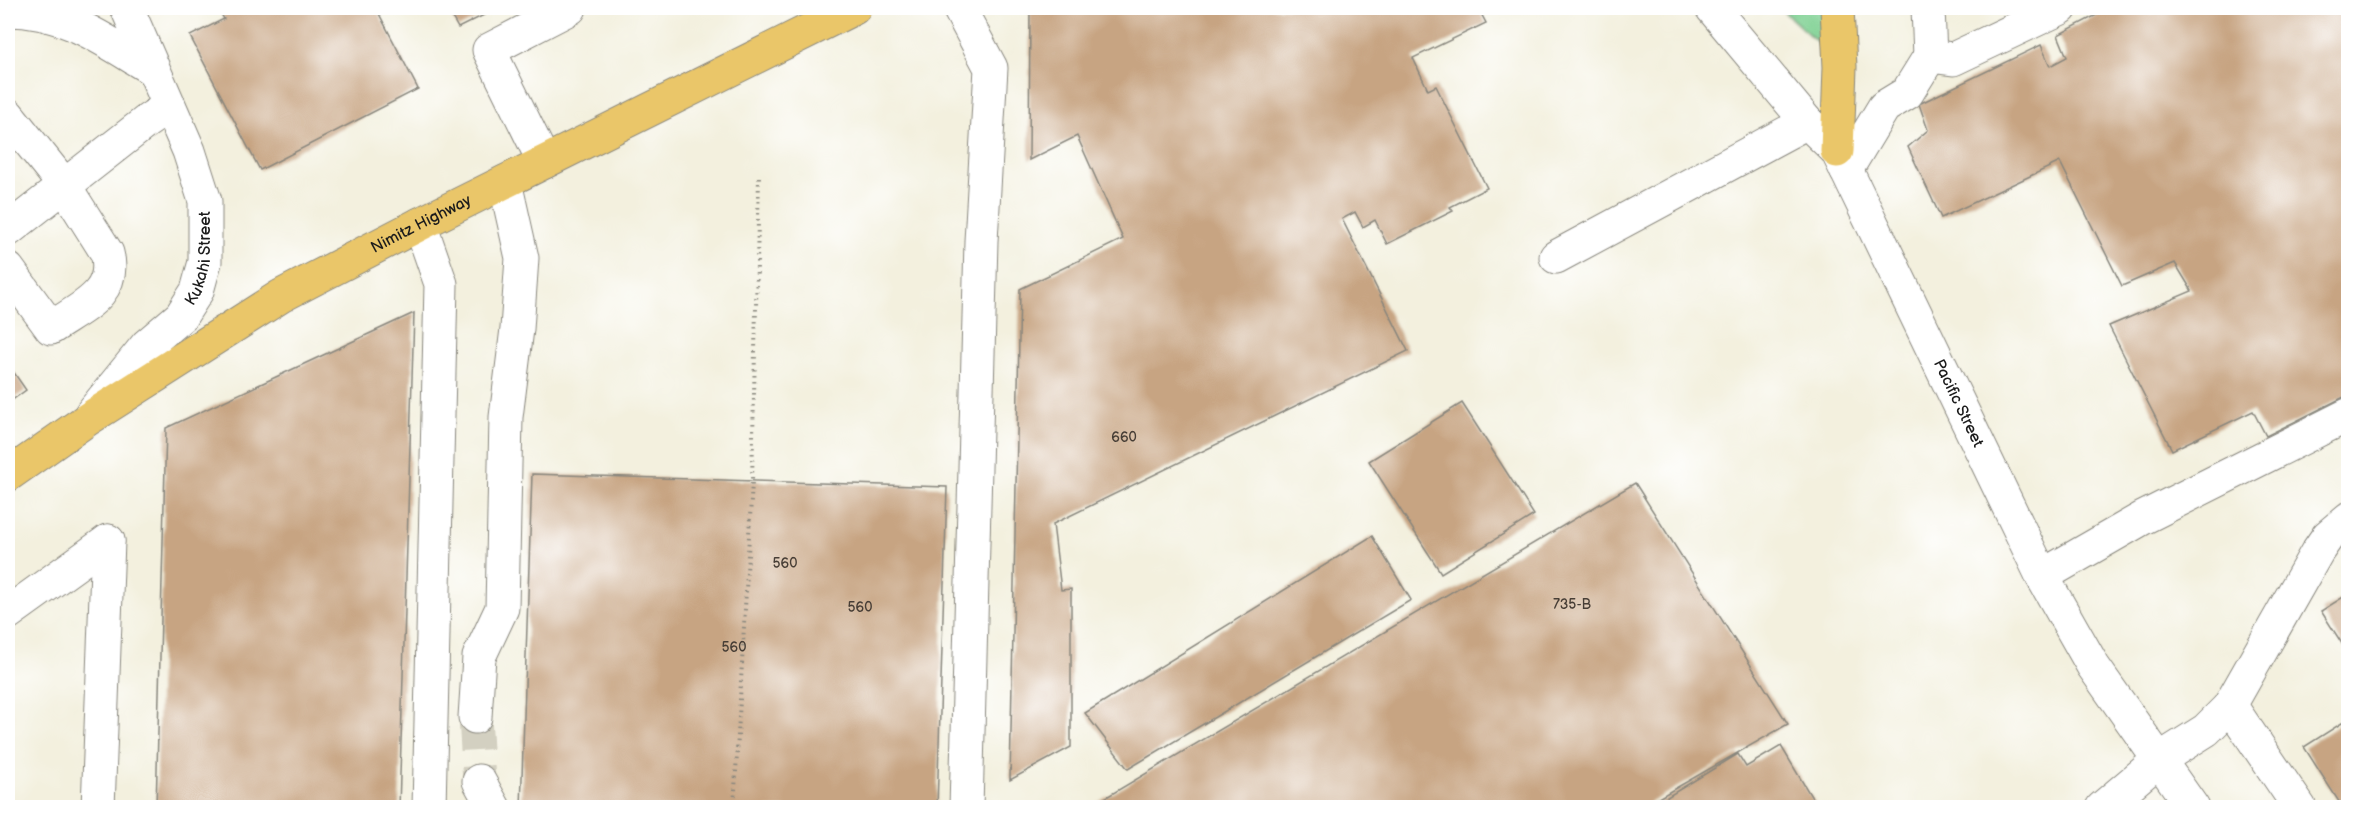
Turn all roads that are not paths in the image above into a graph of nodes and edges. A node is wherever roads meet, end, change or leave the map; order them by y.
1 (127, 8) edge
2 (570, 8) edge
3 (854, 8) edge
4 (959, 8) edge
5 (1712, 8) edge
6 (1837, 8) edge
7 (1928, 8) edge
8 (2061, 8) edge
9 (8, 10) edge
10 (1930, 56) junction
11 (152, 69) junction
12 (169, 106) junction
13 (8, 115) edge
14 (1807, 122) junction
15 (1841, 161) junction
16 (544, 162) junction
17 (505, 182) junction
18 (64, 185) junction
19 (420, 224) junction
20 (8, 230) edge
21 (1556, 256) dead end
22 (8, 269) edge
23 (2349, 415) edge
24 (88, 418) junction
25 (8, 475) edge
26 (2349, 519) edge
27 (2042, 576) junction
28 (8, 613) edge
29 (2230, 705) junction
30 (475, 717) tunnel mouth
31 (2160, 759) junction
32 (98, 807) edge
33 (429, 807) edge
34 (966, 807) edge
35 (2102, 807) edge
36 (2193, 807) edge
37 (2300, 807) edge

1 - 11 street, Kukahi Street
2 - 16 street
3 - 16 main road, Nimitz Highway
4 - 34 street
5 - 14 street, Pacific Street
6 - 15 main road
7 - 10 street
8 - 10 street
9 - 11 street
10 - 15 street
11 - 12 street, Kukahi Street
12 - 18 street
12 - 24 street, Kukahi Street
13 - 18 street
14 - 15 street, Pacific Street
14 - 21 street
15 - 27 street, Pacific Street
16 - 17 main road, Nimitz Highway
17 - 19 main road, Nimitz Highway
17 - 30 street
18 - 20 street
18 - 22 street
19 - 24 main road, Nimitz Highway
19 - 33 street
23 - 27 street
24 - 25 main road, Nimitz Highway
26 - 29 street
27 - 31 street, Pacific Street
28 - 32 street
29 - 31 street
29 - 37 street
31 - 35 street
31 - 36 street, Pacific Street

